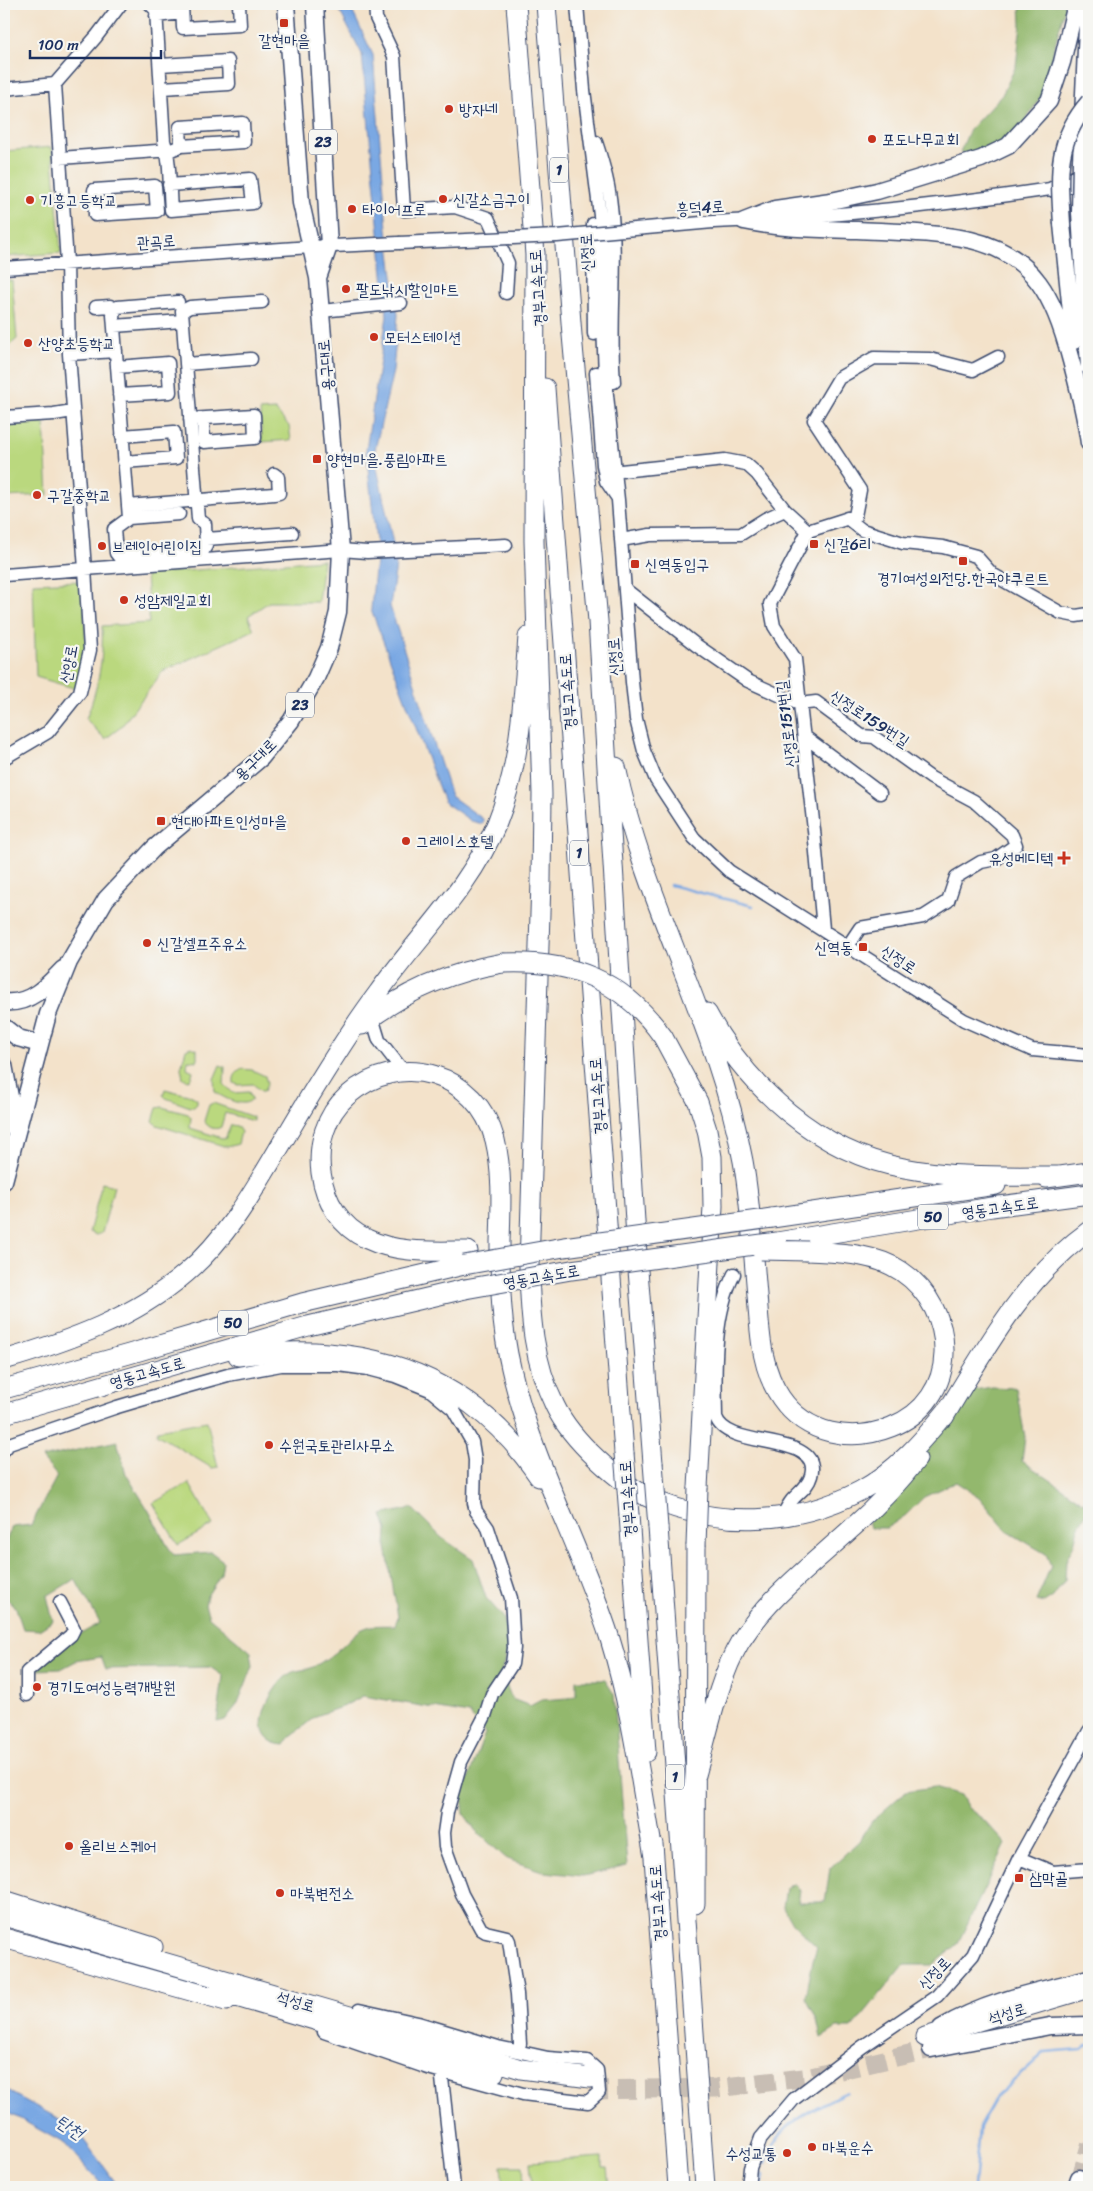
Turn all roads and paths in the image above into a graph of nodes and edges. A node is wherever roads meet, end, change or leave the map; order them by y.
1 (121, 4) edge
2 (150, 4) edge
3 (239, 4) edge
4 (286, 4) edge
5 (293, 4) edge
6 (315, 4) edge
7 (376, 4) edge
8 (516, 4) edge
9 (546, 4) edge
10 (577, 4) edge
11 (1076, 4) edge
12 (1088, 4) edge
13 (182, 8) edge
14 (156, 16) junction
15 (160, 65) junction
16 (55, 84) junction
17 (162, 88) junction
18 (4, 89) edge
19 (1089, 102) edge
20 (587, 115) junction
21 (181, 146) junction
22 (167, 150) junction
23 (60, 158) junction
24 (1085, 167) edge
25 (1089, 183) edge
26 (169, 185) junction
27 (1054, 189) junction
28 (157, 211) joint
29 (744, 221) junction
30 (329, 246) junction
31 (311, 247) junction
32 (535, 252) junction
33 (67, 263) junction
34 (4, 268) edge
35 (318, 278) junction
36 (506, 293) dead end
37 (178, 302) dead end
38 (262, 302) dead end
39 (401, 303) dead end
40 (96, 307) dead end
41 (320, 311) junction
42 (114, 313) junction
43 (182, 321) junction
44 (114, 326) junction
45 (116, 351) junction
46 (68, 354) junction
47 (998, 357) dead end
48 (251, 359) dead end
49 (186, 364) junction
50 (117, 367) junction
51 (1089, 367) edge
52 (119, 395) junction
53 (1083, 403) junction
54 (73, 410) junction
55 (4, 417) edge
56 (122, 436) junction
57 (1089, 443) edge
58 (124, 462) junction
59 (621, 471) junction
60 (274, 474) dead end
61 (196, 500) junction
62 (618, 500) junction
63 (785, 510) junction
64 (128, 512) junction
65 (179, 514) dead end
66 (848, 518) junction
67 (808, 531) junction
68 (292, 532) dead end
69 (206, 539) junction
70 (621, 540) junction
71 (534, 541) junction
72 (506, 544) dead end
73 (341, 550) junction
74 (85, 569) junction
75 (4, 574) edge
76 (626, 590) junction
77 (1089, 614) edge
78 (601, 680) junction
79 (799, 704) junction
80 (804, 736) junction
81 (4, 758) edge
82 (880, 792) dead end
83 (822, 929) junction
84 (672, 941) junction
85 (848, 946) junction
86 (70, 962) junction
87 (4, 1002) edge
88 (372, 1017) junction
89 (4, 1027) edge
90 (40, 1044) junction
91 (1089, 1055) edge
92 (329, 1064) junction
93 (4, 1065) edge
94 (404, 1072) junction
95 (14, 1142) junction
96 (1089, 1172) edge
97 (1059, 1176) junction
98 (4, 1181) edge
99 (1089, 1194) edge
100 (1089, 1231) edge
101 (717, 1249) junction
102 (466, 1258) junction
103 (734, 1274) dead end
104 (4, 1360) edge
105 (162, 1367) junction
106 (4, 1389) edge
107 (950, 1407) junction
108 (4, 1414) edge
109 (4, 1450) edge
110 (4, 1456) edge
111 (562, 1516) junction
112 (782, 1517) junction
113 (60, 1602) dead end
114 (27, 1695) dead end
115 (1089, 1731) edge
116 (696, 1775) junction
117 (654, 1857) junction
118 (1018, 1858) junction
119 (1089, 1869) edge
120 (8, 1918) edge
121 (1089, 1978) edge
122 (283, 1988) junction
123 (1089, 1988) edge
124 (1089, 2000) edge
125 (1089, 2012) edge
126 (282, 2017) junction
127 (1089, 2024) edge
128 (1050, 2026) junction
129 (692, 2028) junction
130 (370, 2029) junction
131 (928, 2043) junction
132 (520, 2044) dead end
133 (442, 2078) dead end
134 (590, 2084) tunnel mouth
135 (454, 2187) edge
136 (678, 2187) edge
137 (705, 2187) edge
138 (748, 2187) edge

1 - 16 street
2 - 14 street
3 - 13 street
4 - 31 main road, 용구대로
5 - 31 main road, 용구대로 / 23
6 - 30 main road, 용구대로 / 23
7 - 36 street
8 - 32 highway, 경부고속도로 / 1
9 - 78 highway, 경부고속도로 / 1
10 - 20 street, 신정로
11 - 29 main road
12 - 24 main road
13 - 14 street
14 - 15 street
15 - 17 street
15 - 17 street
16 - 18 street
16 - 23 street, 산양로
17 - 22 street
19 - 53 main road, bridge
20 - 59 street
20 - 62 street, 신정로
20 - 62 street
21 - 21 street
21 - 22 street
22 - 23 street
22 - 26 street
23 - 33 street, 산양로
24 - 27 main road
24 - 51 main road, bridge
25 - 27 street, 흥덕4로
26 - 26 street
27 - 29 street, 흥덕4로
28 - 28 street
29 - 30 street, 흥덕4로, bridge
29 - 53 main road
30 - 31 street, 흥덕4로
30 - 35 main road, 용구대로 / 23
31 - 33 street, 관곡로
31 - 35 main road, 용구대로
32 - 71 highway
32 - 117 highway, 경부고속도로 / 1, bridge
33 - 34 street, 관곡로
33 - 46 street, 산양로
35 - 41 main road, 용구대로 / 23
37 - 42 street
38 - 43 street
39 - 41 street
40 - 42 street
41 - 73 main road, 용구대로 / 23
42 - 44 street
43 - 44 street
43 - 49 street
44 - 45 street
45 - 46 street
45 - 50 street
46 - 54 street, 산양로
47 - 66 street
48 - 49 street
49 - 61 street
50 - 52 street
50 - 52 street
52 - 56 street
53 - 57 main road
54 - 55 street
54 - 74 street, 산양로
56 - 58 street
56 - 58 street
58 - 64 street
59 - 62 street
59 - 63 street
60 - 61 street
61 - 64 street
61 - 69 street
62 - 70 street, 신정로
63 - 67 street
63 - 70 street
64 - 65 street
64 - 69 street
66 - 67 street
66 - 77 street
67 - 79 street, 신정로151번길
68 - 69 street
70 - 76 street, 신정로
71 - 92 highway
71 - 112 highway
72 - 73 street
73 - 74 street
73 - 86 main road, 용구대로 / 23
74 - 75 street
74 - 81 street, 산양로
76 - 79 street, 신정로159번길
76 - 83 street, 신정로
78 - 84 highway
78 - 129 highway, 경부고속도로 / 1, bridge
79 - 80 street, 신정로151번길
79 - 85 street, 신정로159번길
80 - 82 street
80 - 83 street, 신정로151번길
83 - 85 street, 신정로
84 - 97 highway
84 - 101 highway, bridge
85 - 91 street, 신정로
86 - 87 main road
86 - 90 main road, 용구대로 / 23
88 - 92 highway
88 - 94 street
88 - 116 highway, bridge
89 - 90 main road
90 - 95 main road, 용구대로 / 23
92 - 104 highway
93 - 95 main road
94 - 102 highway
94 - 111 highway
95 - 98 main road, 용구대로 / 23
96 - 97 highway, 영동고속도로 / 50
97 - 102 highway, 영동고속도로 / 50, bridge
99 - 101 highway, 영동고속도로 / 50, bridge
100 - 107 highway
101 - 105 highway, 영동고속도로 / 50, bridge
102 - 106 highway, 영동고속도로 / 50
103 - 112 street
105 - 108 highway, 영동고속도로 / 50
105 - 111 highway
107 - 112 highway
107 - 116 highway
109 - 110 street
109 - 132 street
111 - 117 highway
113 - 114 street
115 - 118 street, 신정로
116 - 129 highway
117 - 136 highway, 경부고속도로 / 1
118 - 119 street
118 - 138 street, 신정로
120 - 122 highway
120 - 126 highway
120 - 130 highway, 석성로
121 - 131 main road
122 - 126 street
122 - 130 highway
123 - 131 highway, 석성로
124 - 131 highway, 석성로
125 - 128 main road
126 - 130 highway
127 - 128 main road
128 - 131 main road
129 - 137 highway, 경부고속도로 / 1
130 - 134 highway, 석성로
133 - 135 street

